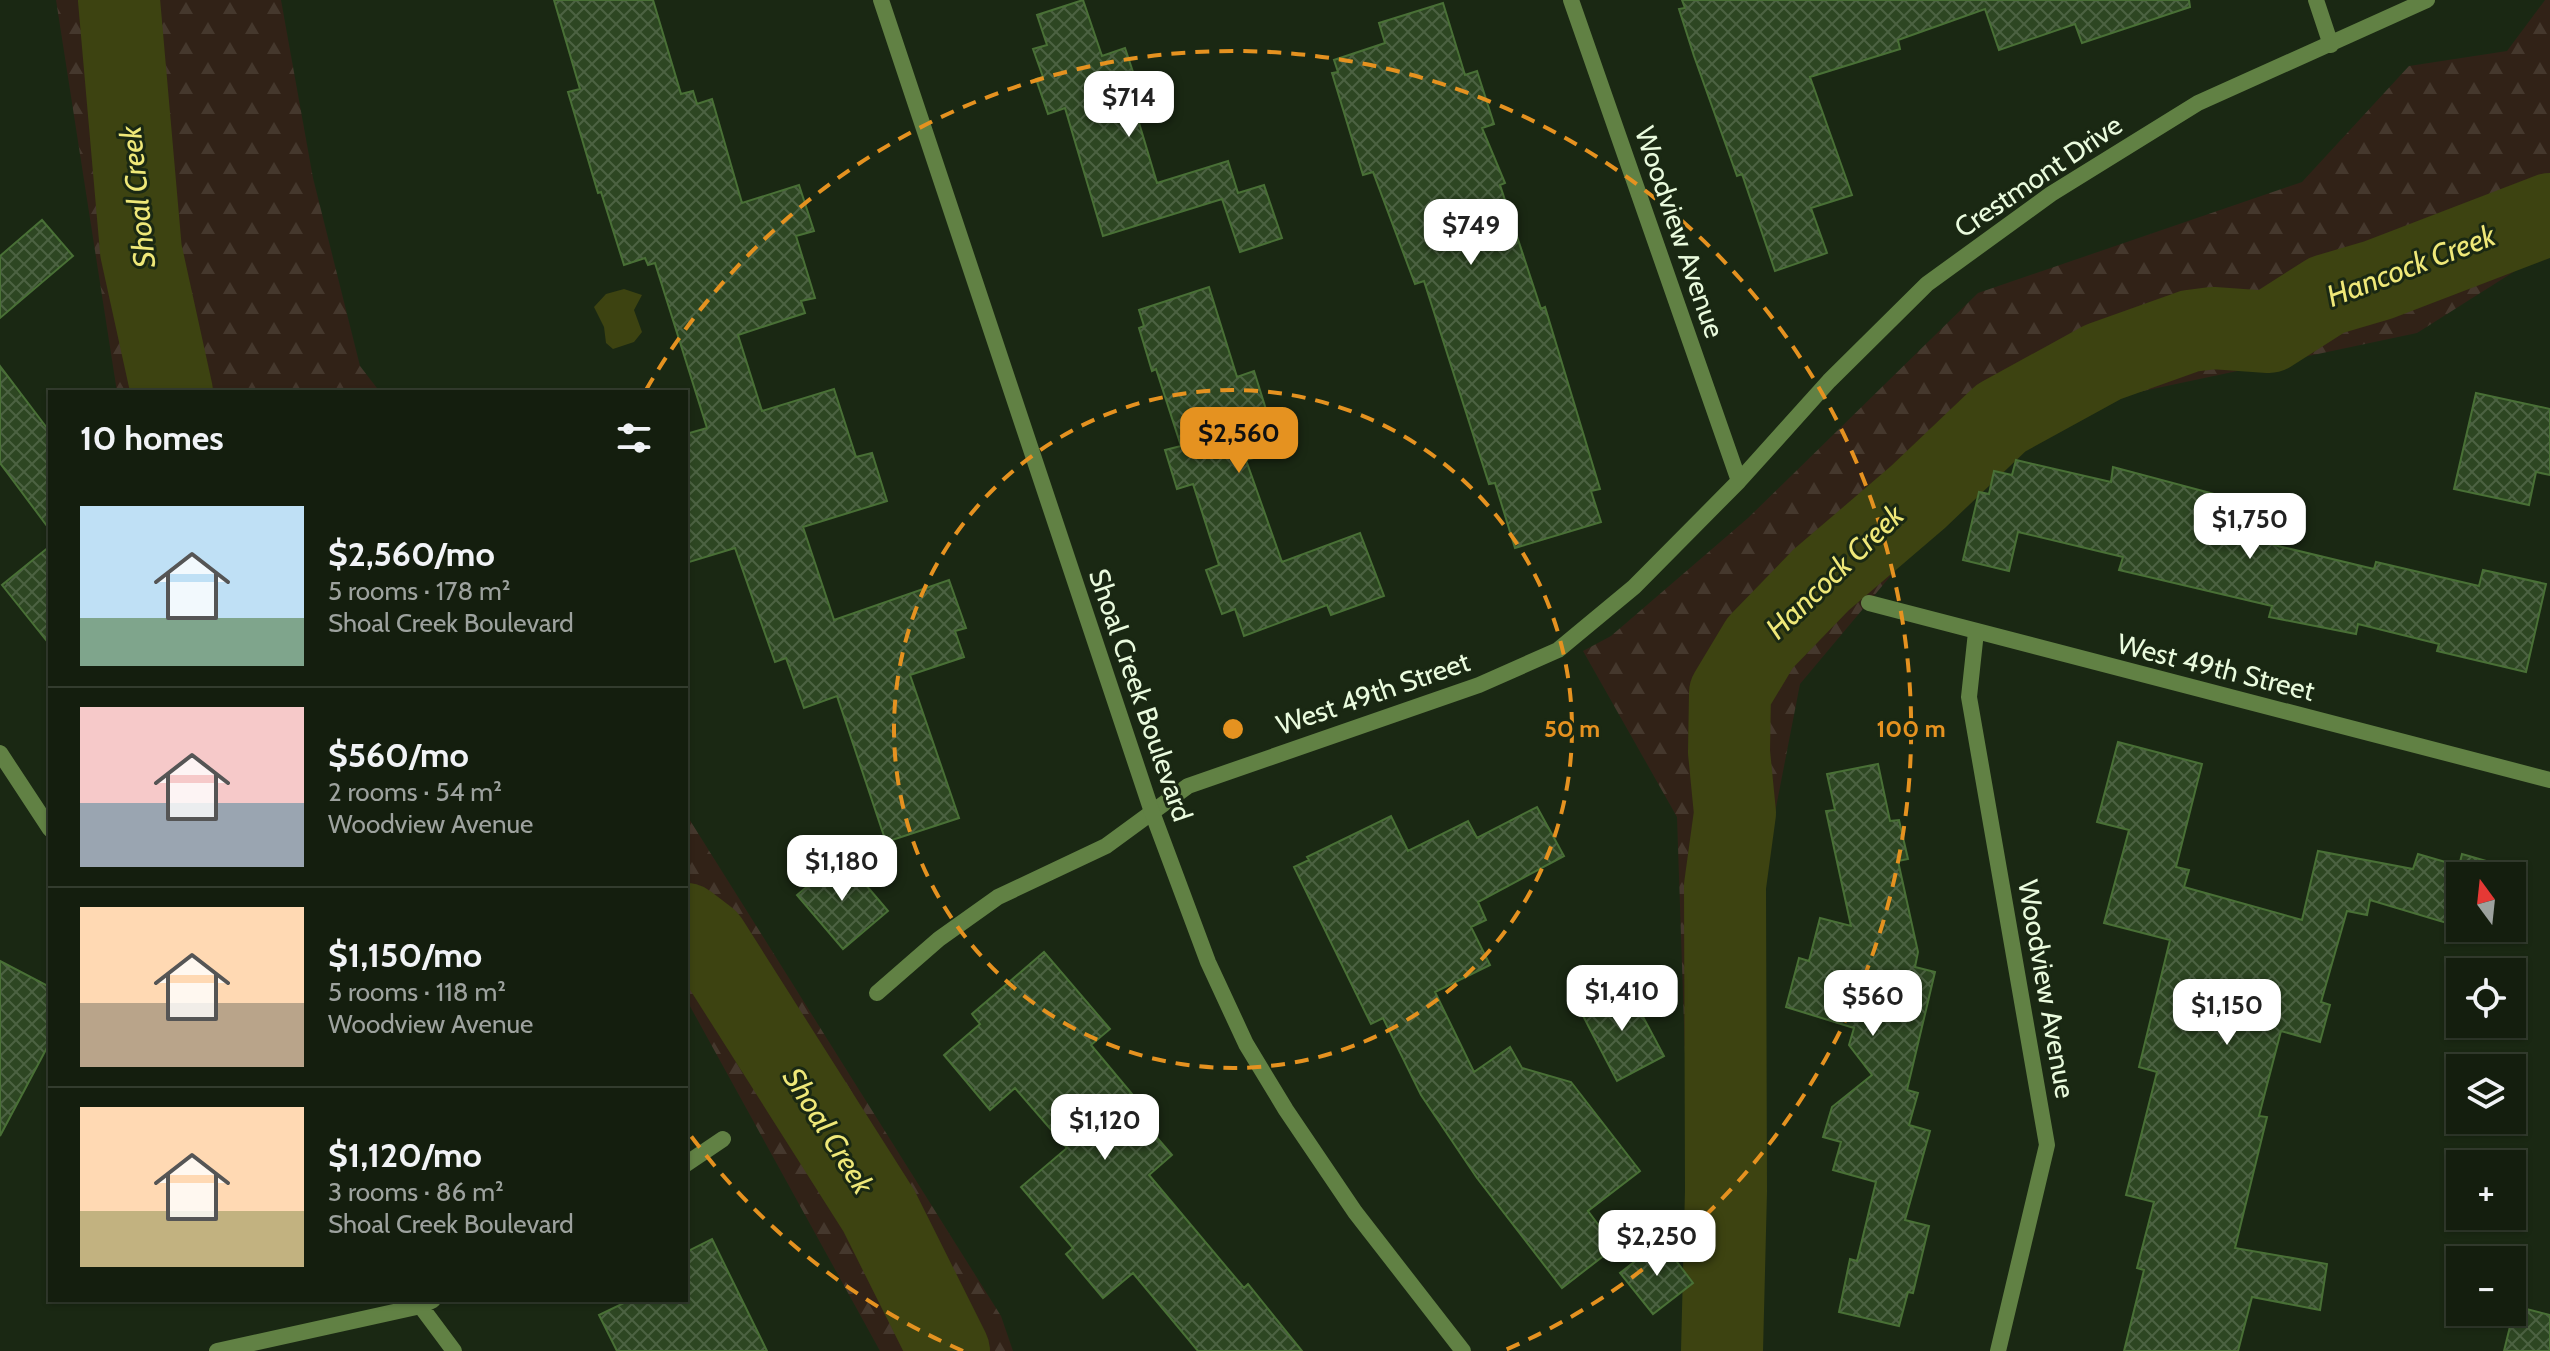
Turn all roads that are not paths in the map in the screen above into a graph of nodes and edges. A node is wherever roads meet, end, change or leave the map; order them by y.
1 (881, 0) edge
2 (1571, 0) edge
3 (2316, 0) edge
4 (2427, 0) edge
5 (2331, 45) junction
6 (1739, 481) junction
7 (1869, 603) dead end
8 (1976, 632) junction
9 (0, 753) edge
10 (2550, 780) edge
11 (1152, 812) junction
12 (48, 826) edge
13 (877, 993) dead end
14 (723, 1139) dead end
15 (688, 1163) edge
16 (423, 1302) edge
17 (217, 1351) edge
18 (454, 1351) edge
19 (1463, 1351) edge
20 (1998, 1351) edge

1 - 11 street, Shoal Creek Boulevard
2 - 6 street, Woodview Avenue
3 - 5 street
4 - 5 street, Crestmont Drive
5 - 6 street, Crestmont Drive
6 - 11 street, West 49th Street
7 - 8 street, West 49th Street
8 - 10 street, West 49th Street
8 - 20 street, Woodview Avenue
9 - 12 street
11 - 13 street, West 49th Street
11 - 19 street, Shoal Creek Boulevard
14 - 15 street
16 - 17 street
16 - 18 street

